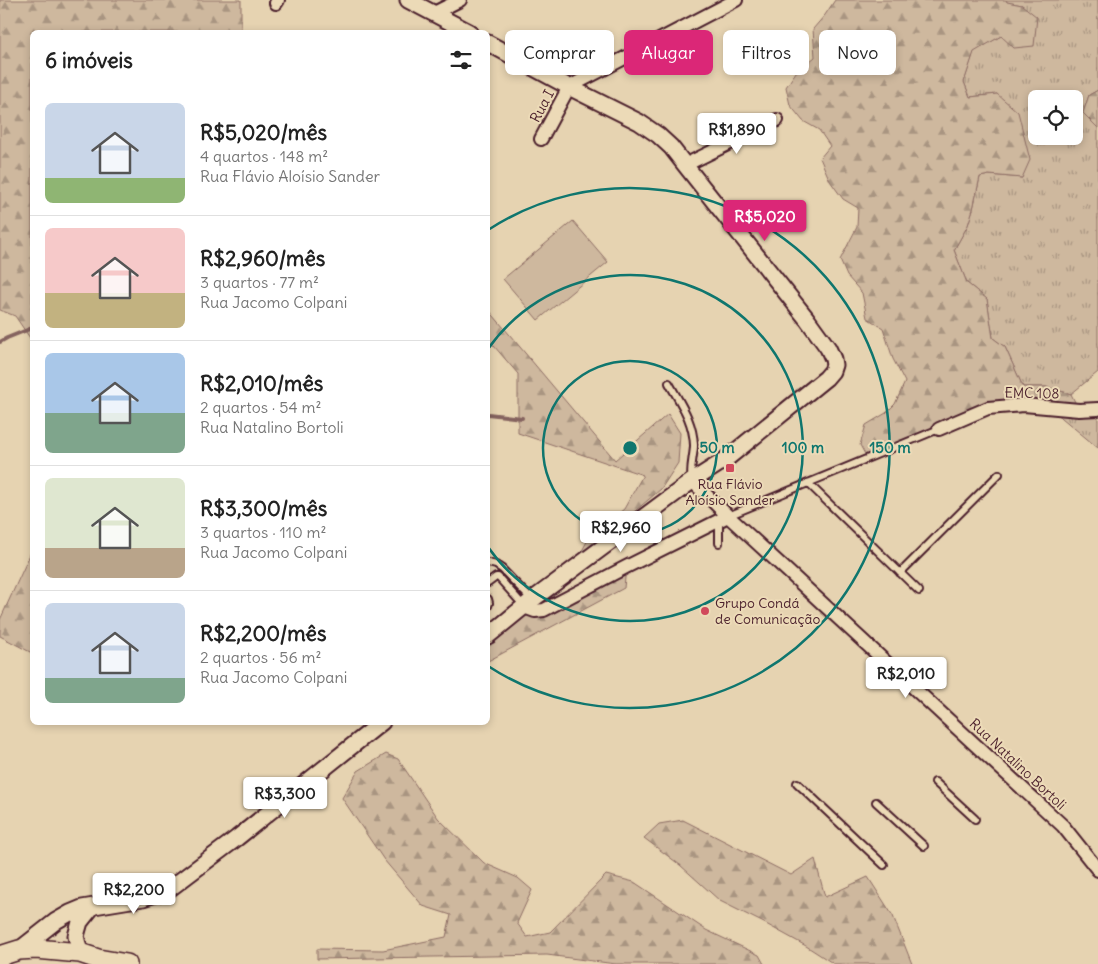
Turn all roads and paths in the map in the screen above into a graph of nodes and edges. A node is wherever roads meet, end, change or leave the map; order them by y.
1 (408, 0) edge
2 (460, 0) edge
3 (736, 0) edge
4 (721, 3) edge
5 (434, 13) junction
6 (465, 30) edge
7 (490, 43) edge
8 (569, 87) junction
9 (778, 120) dead end
10 (541, 139) dead end
11 (685, 165) junction
12 (669, 383) dead end
13 (1098, 409) edge
14 (939, 429) joint
15 (999, 474) dead end
16 (692, 481) junction
17 (808, 483) junction
18 (724, 518) junction
19 (719, 543) dead end
20 (490, 564) edge
21 (900, 573) junction
22 (490, 582) edge
23 (919, 591) dead end
24 (528, 603) junction
25 (490, 634) edge
26 (378, 725) edge
27 (934, 782) dead end
28 (797, 783) dead end
29 (876, 802) dead end
30 (976, 819) dead end
31 (924, 846) dead end
32 (884, 864) dead end
33 (1098, 870) edge
34 (92, 907) junction
35 (19, 950) junction
36 (0, 956) edge
37 (93, 959) edge
38 (127, 964) edge

1 - 5 street
2 - 5 street
3 - 4 street
4 - 8 street
5 - 6 street
7 - 8 street
8 - 10 street, Rua I
8 - 11 street
9 - 11 street
11 - 16 street
12 - 16 lane
13 - 14 street, EMC 108
14 - 17 lane
15 - 21 lane
16 - 18 street, Rua Natalino Bortoli
16 - 24 street
17 - 18 lane
17 - 21 lane
18 - 19 lane
18 - 24 street
18 - 33 street, Rua Natalino Bortoli
20 - 24 lane
21 - 23 lane
22 - 24 lane
24 - 25 street
26 - 34 street
27 - 30 lane
28 - 32 lane
29 - 31 lane
34 - 35 street
34 - 37 street
35 - 36 main road
35 - 37 main road
37 - 38 main road

